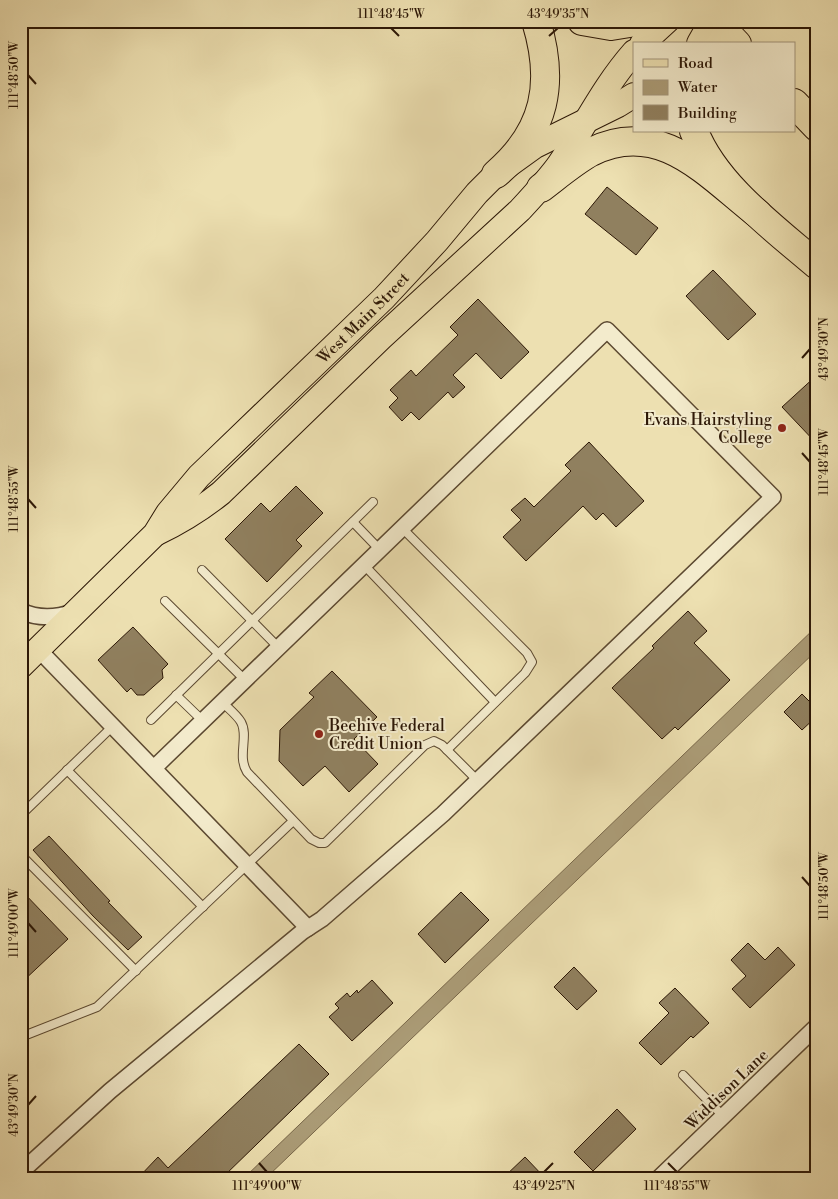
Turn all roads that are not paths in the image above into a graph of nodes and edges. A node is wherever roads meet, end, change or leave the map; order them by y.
1 (536, 21) edge
2 (582, 21) edge
3 (642, 21) edge
4 (667, 21) edge
5 (714, 21) edge
6 (644, 42) edge
7 (692, 42) edge
8 (701, 42) edge
9 (735, 42) edge
10 (633, 53) edge
11 (633, 96) edge
12 (796, 105) edge
13 (586, 120) junction
14 (817, 127) edge
15 (694, 132) edge
16 (496, 174) junction
17 (541, 188) junction
18 (758, 214) junction
19 (817, 265) edge
20 (373, 502) dead end
21 (354, 522) junction
22 (402, 528) junction
23 (155, 534) junction
24 (380, 550) junction
25 (364, 565) junction
26 (202, 570) dead end
27 (166, 601) dead end
28 (77, 610) junction
29 (21, 612) edge
30 (253, 620) junction
31 (278, 648) junction
32 (38, 649) junction
33 (218, 654) junction
34 (21, 666) edge
35 (245, 680) junction
36 (176, 694) junction
37 (222, 702) junction
38 (495, 702) junction
39 (151, 720) dead end
40 (202, 721) junction
41 (113, 726) junction
42 (447, 750) junction
43 (154, 768) junction
44 (67, 770) junction
45 (477, 780) junction
46 (21, 815) edge
47 (293, 821) junction
48 (21, 855) edge
49 (247, 865) junction
50 (203, 907) junction
51 (308, 928) junction
52 (136, 971) junction
53 (817, 1026) edge
54 (21, 1037) edge
55 (683, 1075) dead end
56 (723, 1116) junction
57 (21, 1172) edge
58 (659, 1178) edge

1 - 16 highway
2 - 3 highway
4 - 6 main road
5 - 7 main road
5 - 8 highway
5 - 9 highway
10 - 13 main road, West Main Street
11 - 13 main road, West Main Street
12 - 14 highway
13 - 16 main road, West Main Street
13 - 17 main road, West Main Street
15 - 18 highway
16 - 23 main road, West Main Street
17 - 18 highway
17 - 23 main road, West Main Street
18 - 19 highway
20 - 21 lane
21 - 24 lane
21 - 30 lane
22 - 24 street
22 - 38 lane
22 - 45 street
23 - 28 main road, West Main Street
24 - 25 street
25 - 31 street
25 - 38 lane
26 - 30 lane
27 - 33 lane
28 - 29 street
28 - 32 main road, West Main Street
30 - 31 lane
30 - 33 lane
31 - 35 street
32 - 34 main road, West Main Street
32 - 41 street
33 - 35 lane
33 - 36 lane
35 - 37 street
36 - 39 lane
36 - 40 lane
37 - 40 street
37 - 47 lane
38 - 42 lane
40 - 43 street
41 - 43 street
41 - 44 lane
42 - 45 lane
42 - 47 lane
43 - 49 street
44 - 46 lane
44 - 50 lane
45 - 51 street
47 - 49 lane
48 - 52 lane
49 - 50 lane
49 - 51 street
50 - 52 lane
51 - 57 street
52 - 54 lane
53 - 56 street, Widdison Lane
55 - 56 lane
56 - 58 street, Widdison Lane

